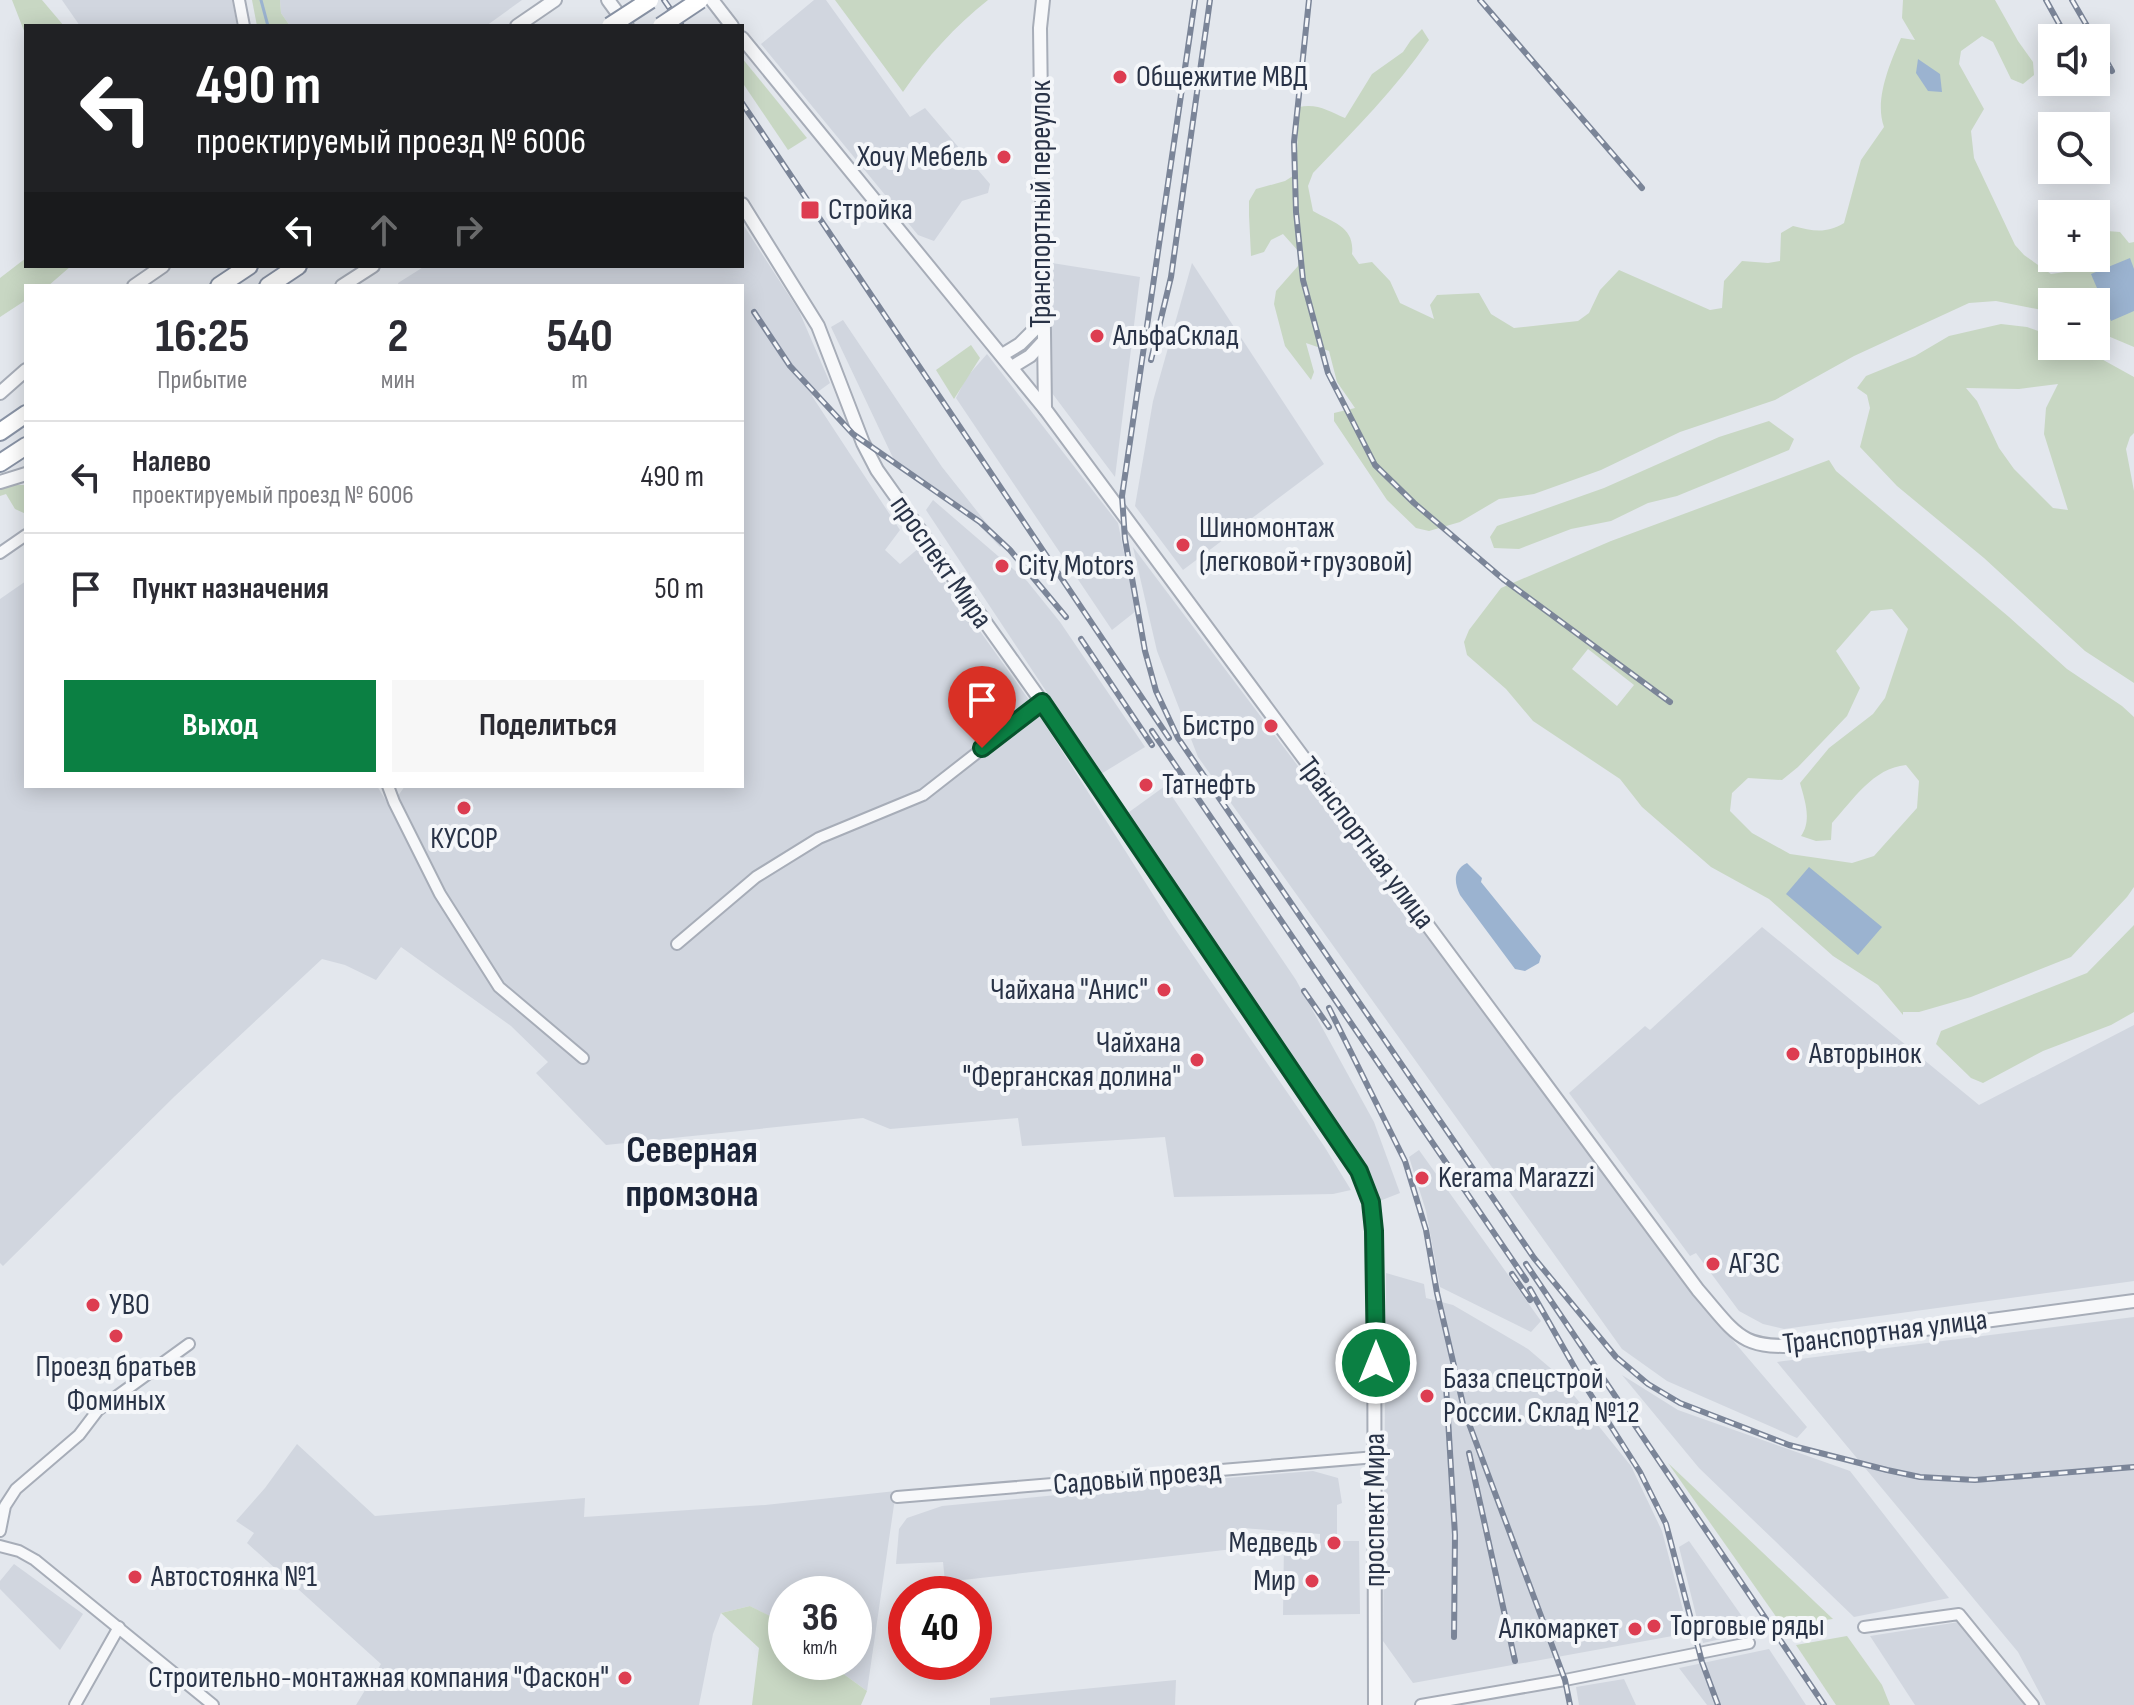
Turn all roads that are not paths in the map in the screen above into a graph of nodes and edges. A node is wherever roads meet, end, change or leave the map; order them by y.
1 (239, 0) edge
2 (555, 0) edge
3 (608, 0) edge
4 (650, 0) edge
5 (700, 0) edge
6 (712, 0) edge
7 (1043, 0) edge
8 (244, 24) edge
9 (520, 24) edge
10 (613, 24) edge
11 (626, 24) edge
12 (664, 24) edge
13 (730, 24) edge
14 (744, 40) edge
15 (744, 207) edge
16 (160, 268) edge
17 (246, 268) edge
18 (295, 268) edge
19 (370, 268) edge
20 (137, 284) edge
21 (222, 284) edge
22 (271, 284) edge
23 (345, 284) edge
24 (1043, 321) junction
25 (1042, 343) junction
26 (1002, 355) junction
27 (1012, 367) junction
28 (24, 372) edge
29 (0, 393) edge
30 (1045, 409) junction
31 (24, 415) edge
32 (0, 432) edge
33 (24, 447) edge
34 (0, 463) edge
35 (24, 536) edge
36 (0, 553) edge
37 (1042, 702) junction
38 (389, 788) edge
39 (677, 944) dead end
40 (583, 1058) dead end
41 (2134, 1301) edge
42 (189, 1344) dead end
43 (1376, 1457) junction
44 (897, 1497) dead end
45 (0, 1531) edge
46 (0, 1546) edge
47 (119, 1627) junction
48 (1864, 1627) dead end
49 (1749, 1643) dead end
50 (75, 1705) edge
51 (213, 1705) edge
52 (1375, 1705) edge
53 (1421, 1705) edge
54 (2033, 1705) edge

1 - 8 street
2 - 9 street
3 - 11 street
4 - 10 highway, bridge
5 - 12 highway, bridge
6 - 13 street
7 - 24 street, Транспортный переулок
14 - 26 street, Транспортная улица
15 - 37 street, проспект Мира
16 - 20 street
17 - 21 highway
18 - 22 highway
19 - 23 street
24 - 25 street, Транспортный переулок
24 - 26 street
25 - 27 street
25 - 30 street, Транспортный переулок
26 - 27 street, Транспортная улица
27 - 30 street, Транспортная улица
28 - 29 street
30 - 41 street, Транспортная улица
31 - 32 highway
33 - 34 highway
35 - 36 street
37 - 39 street
37 - 43 street, проспект Мира
38 - 40 street
42 - 45 street
43 - 44 street, Садовый проезд
43 - 52 street, проспект Мира
46 - 47 street
47 - 50 street
47 - 51 street
48 - 54 street
49 - 53 street

